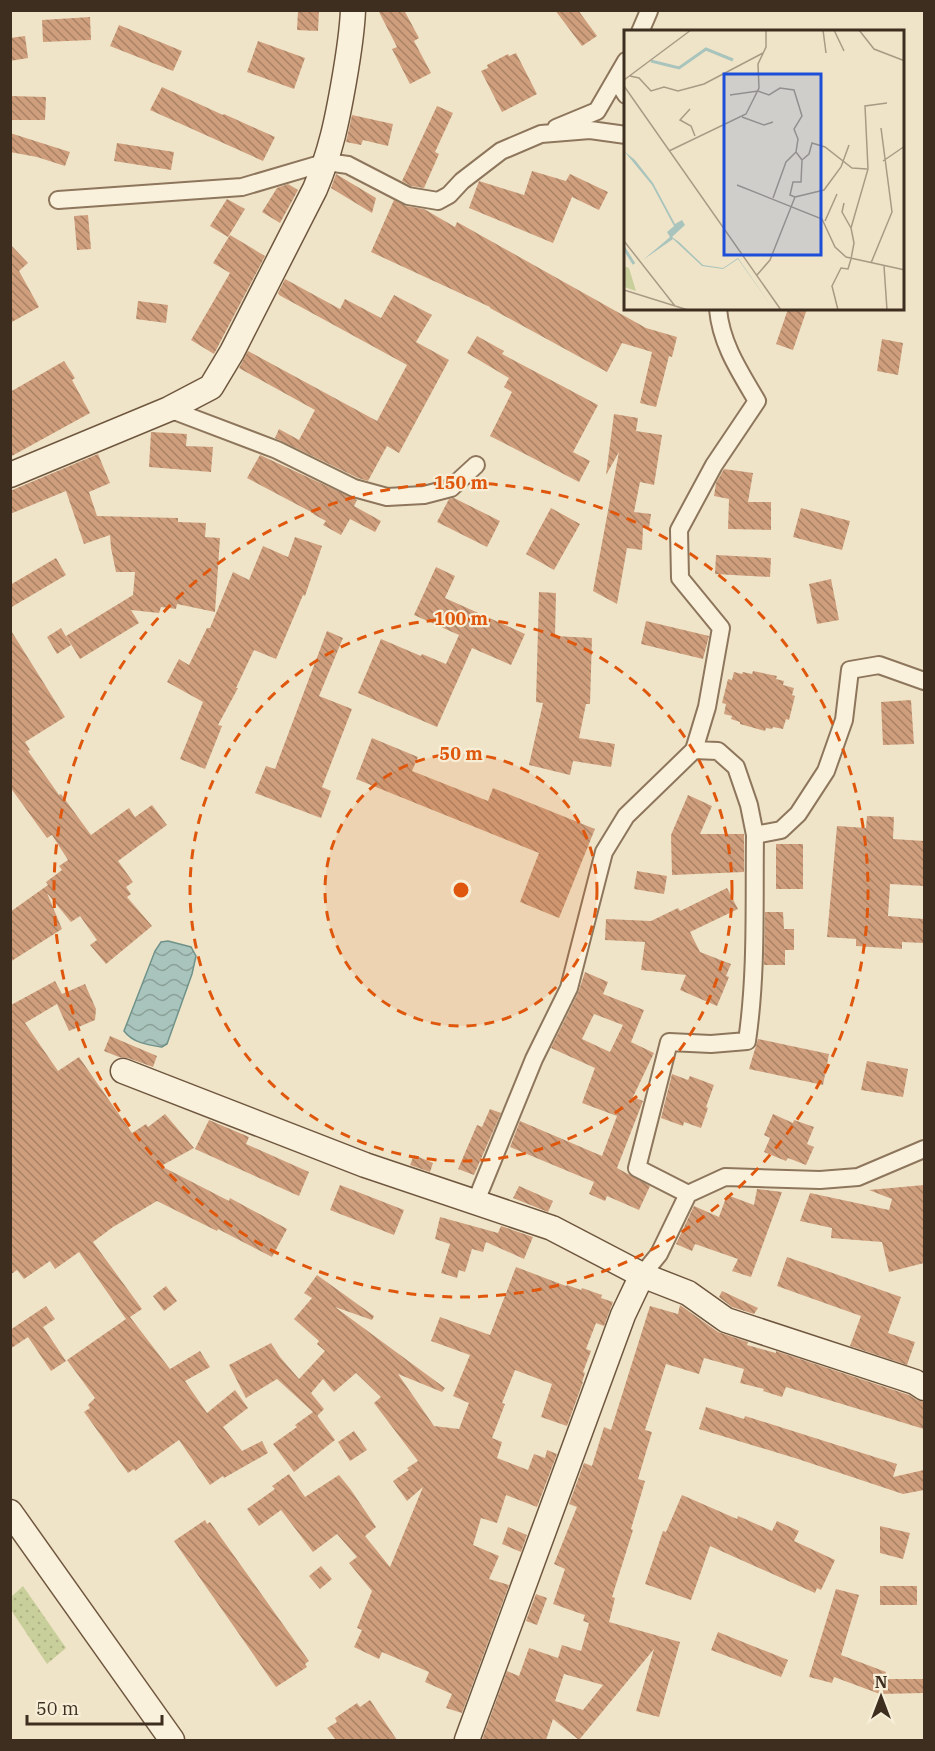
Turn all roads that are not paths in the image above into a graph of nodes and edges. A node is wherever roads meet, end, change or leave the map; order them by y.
1 (353, 10) edge
2 (649, 11) edge
3 (641, 30) edge
4 (624, 65) edge
5 (616, 79) junction
6 (624, 92) edge
7 (542, 134) junction
8 (624, 135) edge
9 (327, 162) junction
10 (58, 200) dead end
11 (718, 310) edge
12 (169, 410) junction
13 (476, 465) dead end
14 (10, 475) edge
15 (924, 681) edge
16 (694, 750) junction
17 (755, 835) junction
18 (123, 1071) dead end
19 (924, 1149) edge
20 (688, 1194) junction
21 (476, 1202) junction
22 (642, 1275) junction
23 (924, 1388) edge
24 (10, 1512) edge
25 (172, 1740) edge
26 (467, 1740) edge

1 - 9 street
2 - 3 street
4 - 5 street
5 - 6 street
5 - 7 street
7 - 8 street
7 - 9 street
9 - 10 street
9 - 12 street
11 - 16 street
12 - 13 street
12 - 14 street
15 - 17 street
16 - 17 street
16 - 21 street
17 - 20 street
18 - 21 street
19 - 20 street
20 - 22 street
21 - 22 street
22 - 23 street
22 - 26 street
24 - 25 street

